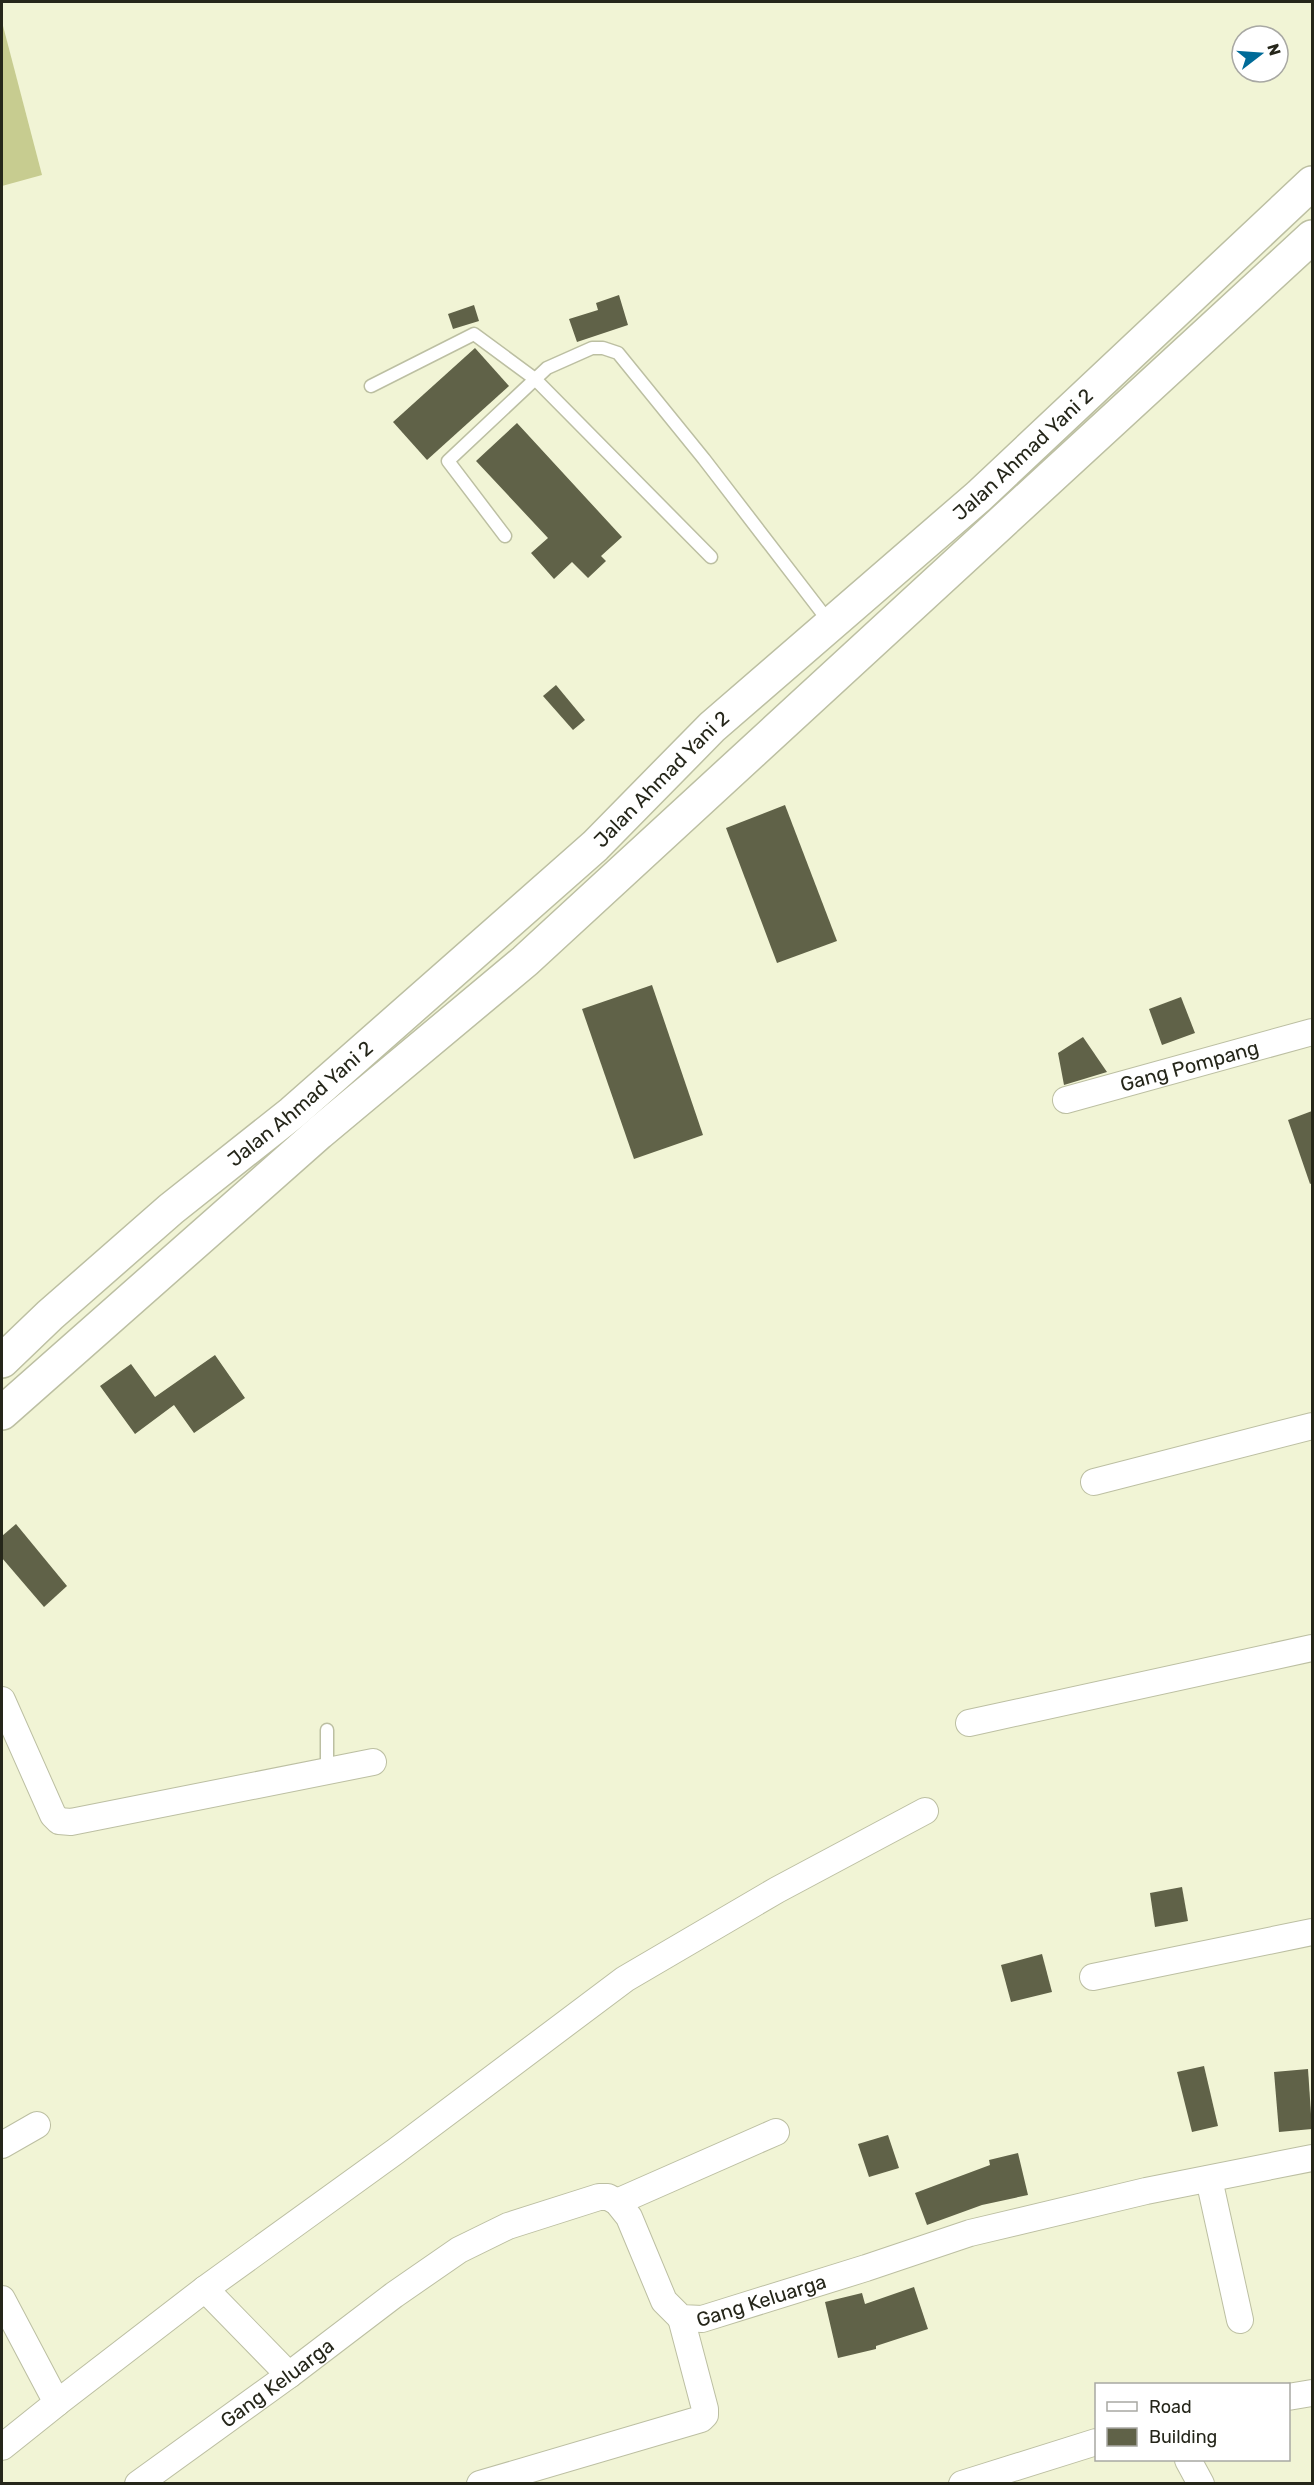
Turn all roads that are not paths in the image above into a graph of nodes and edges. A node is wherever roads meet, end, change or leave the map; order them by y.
1 (1312, 183) edge
2 (1312, 237) edge
3 (1213, 278) junction
4 (1235, 309) junction
5 (536, 379) junction
6 (371, 386) dead end
7 (506, 536) dead end
8 (711, 556) dead end
9 (831, 626) junction
10 (1312, 1032) edge
11 (1066, 1100) dead end
12 (2, 1361) edge
13 (2, 1413) edge
14 (1312, 1426) edge
15 (1095, 1482) dead end
16 (1312, 1647) edge
17 (2, 1700) edge
18 (969, 1722) dead end
19 (327, 1730) dead end
20 (373, 1762) dead end
21 (327, 1770) junction
22 (925, 1810) dead end
23 (1312, 1932) edge
24 (1093, 1977) dead end
25 (37, 2125) dead end
26 (776, 2132) dead end
27 (2, 2145) edge
28 (1312, 2158) edge
29 (1209, 2179) junction
30 (618, 2202) junction
31 (205, 2289) junction
32 (2, 2299) edge
33 (681, 2318) junction
34 (1240, 2320) dead end
35 (289, 2375) junction
36 (1312, 2393) edge
37 (1290, 2397) edge
38 (57, 2403) junction
39 (1095, 2442) edge
40 (2, 2447) edge
41 (1189, 2461) edge
42 (138, 2484) edge
43 (480, 2484) edge
44 (962, 2484) edge
45 (1201, 2484) edge

1 - 3 highway, Jalan Ahmad Yani 2
2 - 4 highway, Jalan Ahmad Yani 2
3 - 4 highway
3 - 9 highway, Jalan Ahmad Yani 2
4 - 13 highway, Jalan Ahmad Yani 2
5 - 6 lane
5 - 7 lane
5 - 8 lane
5 - 9 lane
9 - 12 highway, Jalan Ahmad Yani 2
10 - 11 street, Gang Pompang
14 - 15 street
16 - 18 street
17 - 21 street
19 - 21 lane
20 - 21 street
22 - 31 street
23 - 24 street
25 - 27 street
26 - 30 street
28 - 29 street, Gang Keluarga
29 - 33 street, Gang Keluarga
29 - 34 street
30 - 33 street, Gang Keluarga
30 - 35 street, Gang Keluarga
31 - 35 street
31 - 38 street
32 - 38 street
33 - 43 street
35 - 42 street, Gang Keluarga
36 - 37 street
38 - 40 street
39 - 44 street
41 - 45 street

